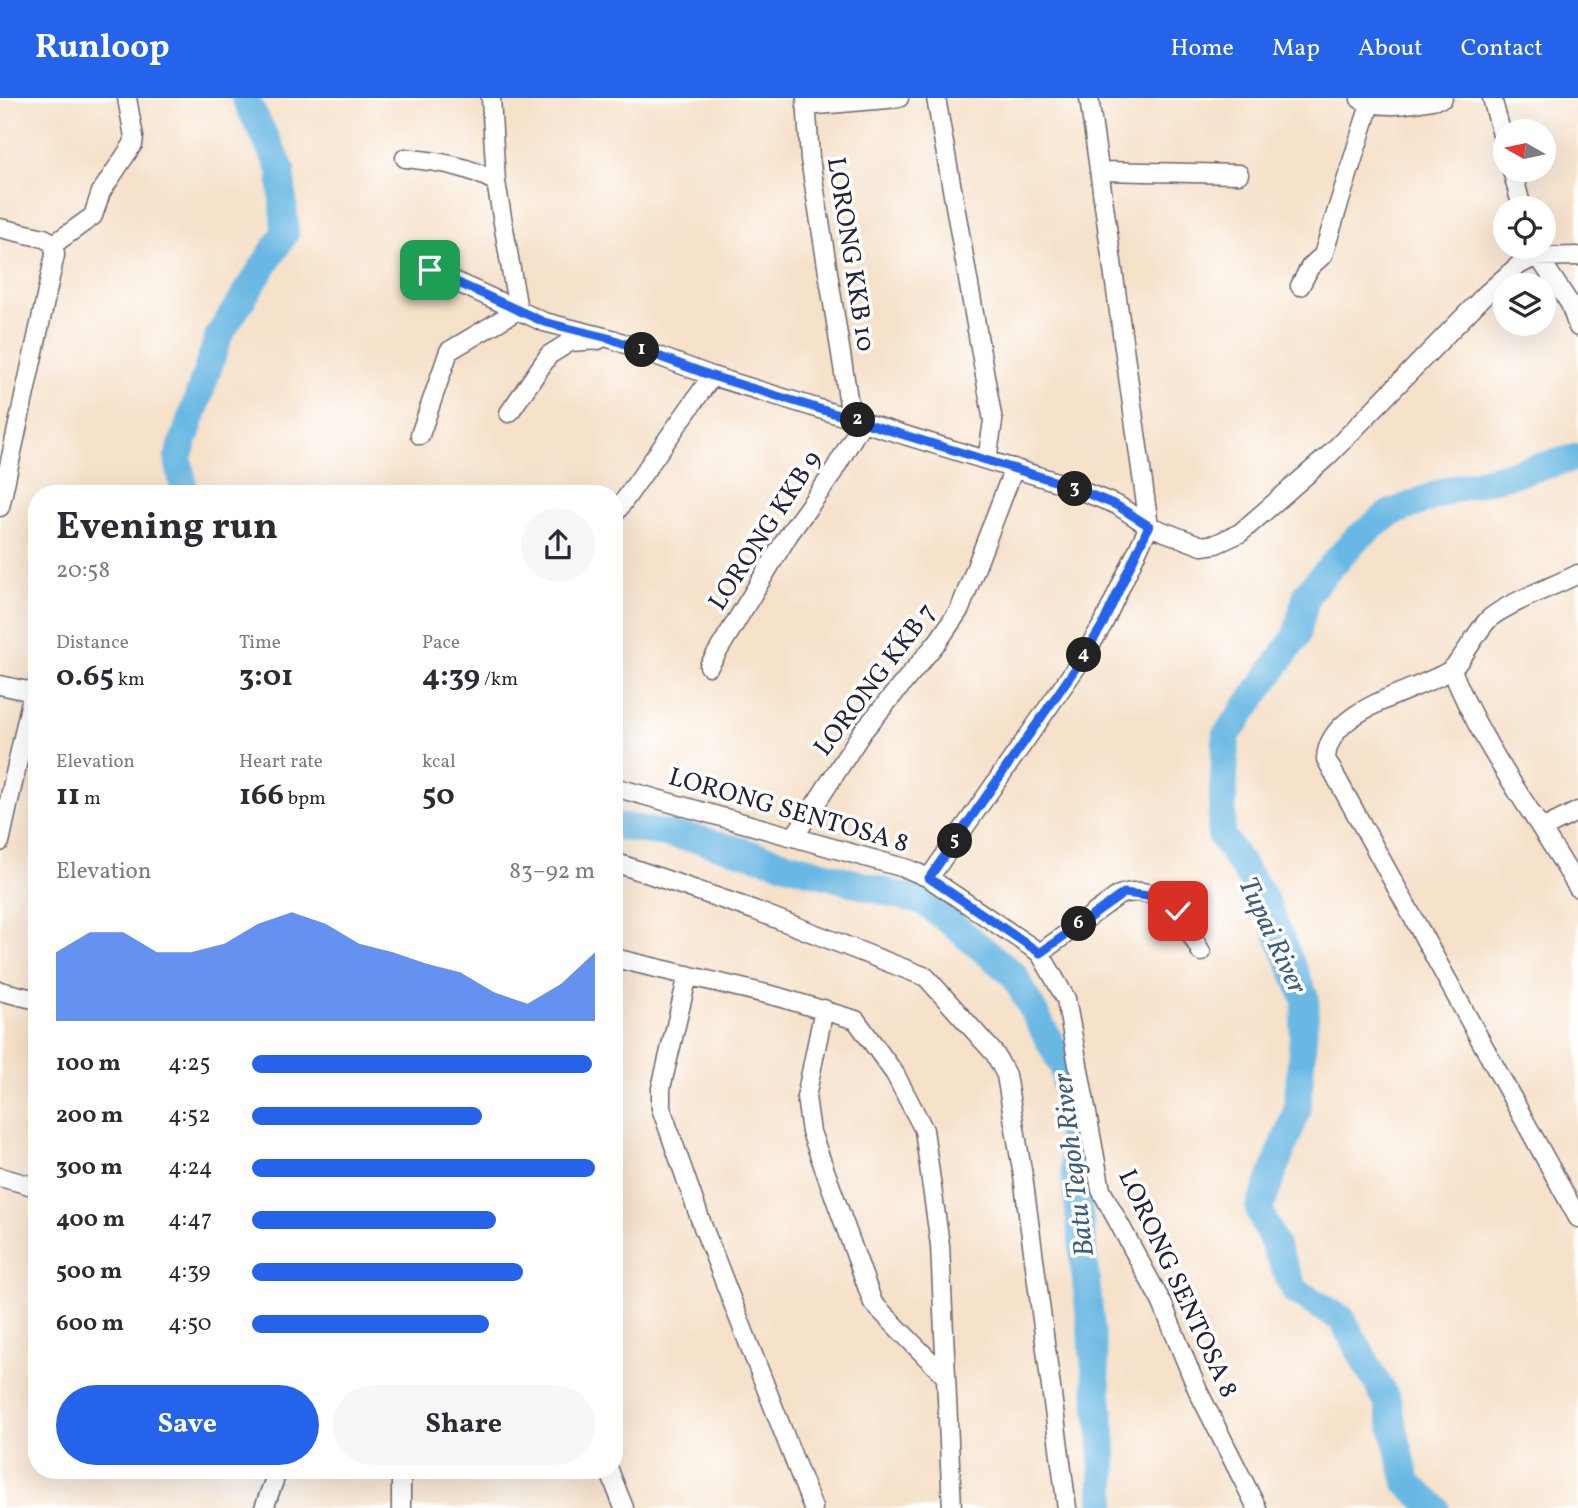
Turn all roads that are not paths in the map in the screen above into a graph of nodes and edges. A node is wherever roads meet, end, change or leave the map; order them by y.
1 (127, 98) edge
2 (491, 98) edge
3 (899, 98) edge
4 (936, 98) edge
5 (1089, 98) edge
6 (1443, 98) edge
7 (1492, 98) edge
8 (1365, 101) edge
9 (806, 102) edge
10 (1498, 119) edge
11 (405, 158) dead end
12 (1100, 170) junction
13 (1238, 174) dead end
14 (496, 182) junction
15 (0, 228) edge
16 (54, 244) junction
17 (1556, 254) edge
18 (1578, 256) edge
19 (1526, 259) edge
20 (1539, 259) edge
21 (430, 270) dead end
22 (1300, 286) dead end
23 (518, 310) junction
24 (1578, 327) edge
25 (612, 339) junction
26 (712, 376) junction
27 (509, 413) dead end
28 (857, 419) junction
29 (420, 435) dead end
30 (987, 460) junction
31 (1014, 468) junction
32 (623, 502) edge
33 (0, 507) edge
34 (1149, 526) junction
35 (1578, 575) edge
36 (709, 666) dead end
37 (1452, 670) junction
38 (0, 685) edge
39 (28, 691) edge
40 (28, 723) edge
41 (623, 790) edge
42 (1578, 811) edge
43 (1544, 828) junction
44 (794, 837) junction
45 (0, 842) edge
46 (623, 865) edge
47 (929, 878) junction
48 (1578, 888) edge
49 (1201, 952) dead end
50 (1040, 953) junction
51 (623, 959) edge
52 (688, 975) junction
53 (0, 991) edge
54 (28, 998) edge
55 (824, 1009) junction
56 (0, 1177) edge
57 (28, 1185) edge
58 (1578, 1217) edge
59 (944, 1375) junction
60 (275, 1479) edge
61 (401, 1479) edge
62 (613, 1479) edge
63 (264, 1508) edge
64 (401, 1508) edge
65 (624, 1508) edge
66 (813, 1508) edge
67 (952, 1508) edge
68 (1067, 1508) edge
69 (1257, 1508) edge

1 - 16 street
2 - 14 street
3 - 9 street
4 - 30 street
5 - 12 street
6 - 8 street
7 - 10 street
8 - 22 street
9 - 28 street, LORONG KKB 10
11 - 14 street
12 - 13 street
12 - 34 street
14 - 23 street
15 - 16 street
16 - 33 street
17 - 18 street
19 - 34 street
20 - 24 street
21 - 23 street
23 - 25 street
23 - 29 street
25 - 26 street
25 - 27 street
26 - 28 street
26 - 32 street
28 - 30 street
28 - 36 street, LORONG KKB 9
30 - 31 street
31 - 34 street
31 - 44 street, LORONG KKB 7
34 - 47 street
35 - 37 street
37 - 43 street
37 - 58 street
38 - 39 street
40 - 45 street
41 - 44 street, LORONG SENTOSA 8
42 - 43 street
43 - 48 street
44 - 47 street, LORONG SENTOSA 8
46 - 68 street
47 - 50 street, LORONG SENTOSA 8
49 - 50 street
50 - 69 street, LORONG SENTOSA 8
51 - 52 street
52 - 55 street
52 - 66 street
53 - 54 street
55 - 59 street
55 - 59 street
56 - 57 street
59 - 67 street
60 - 63 street
61 - 64 street
62 - 65 street

